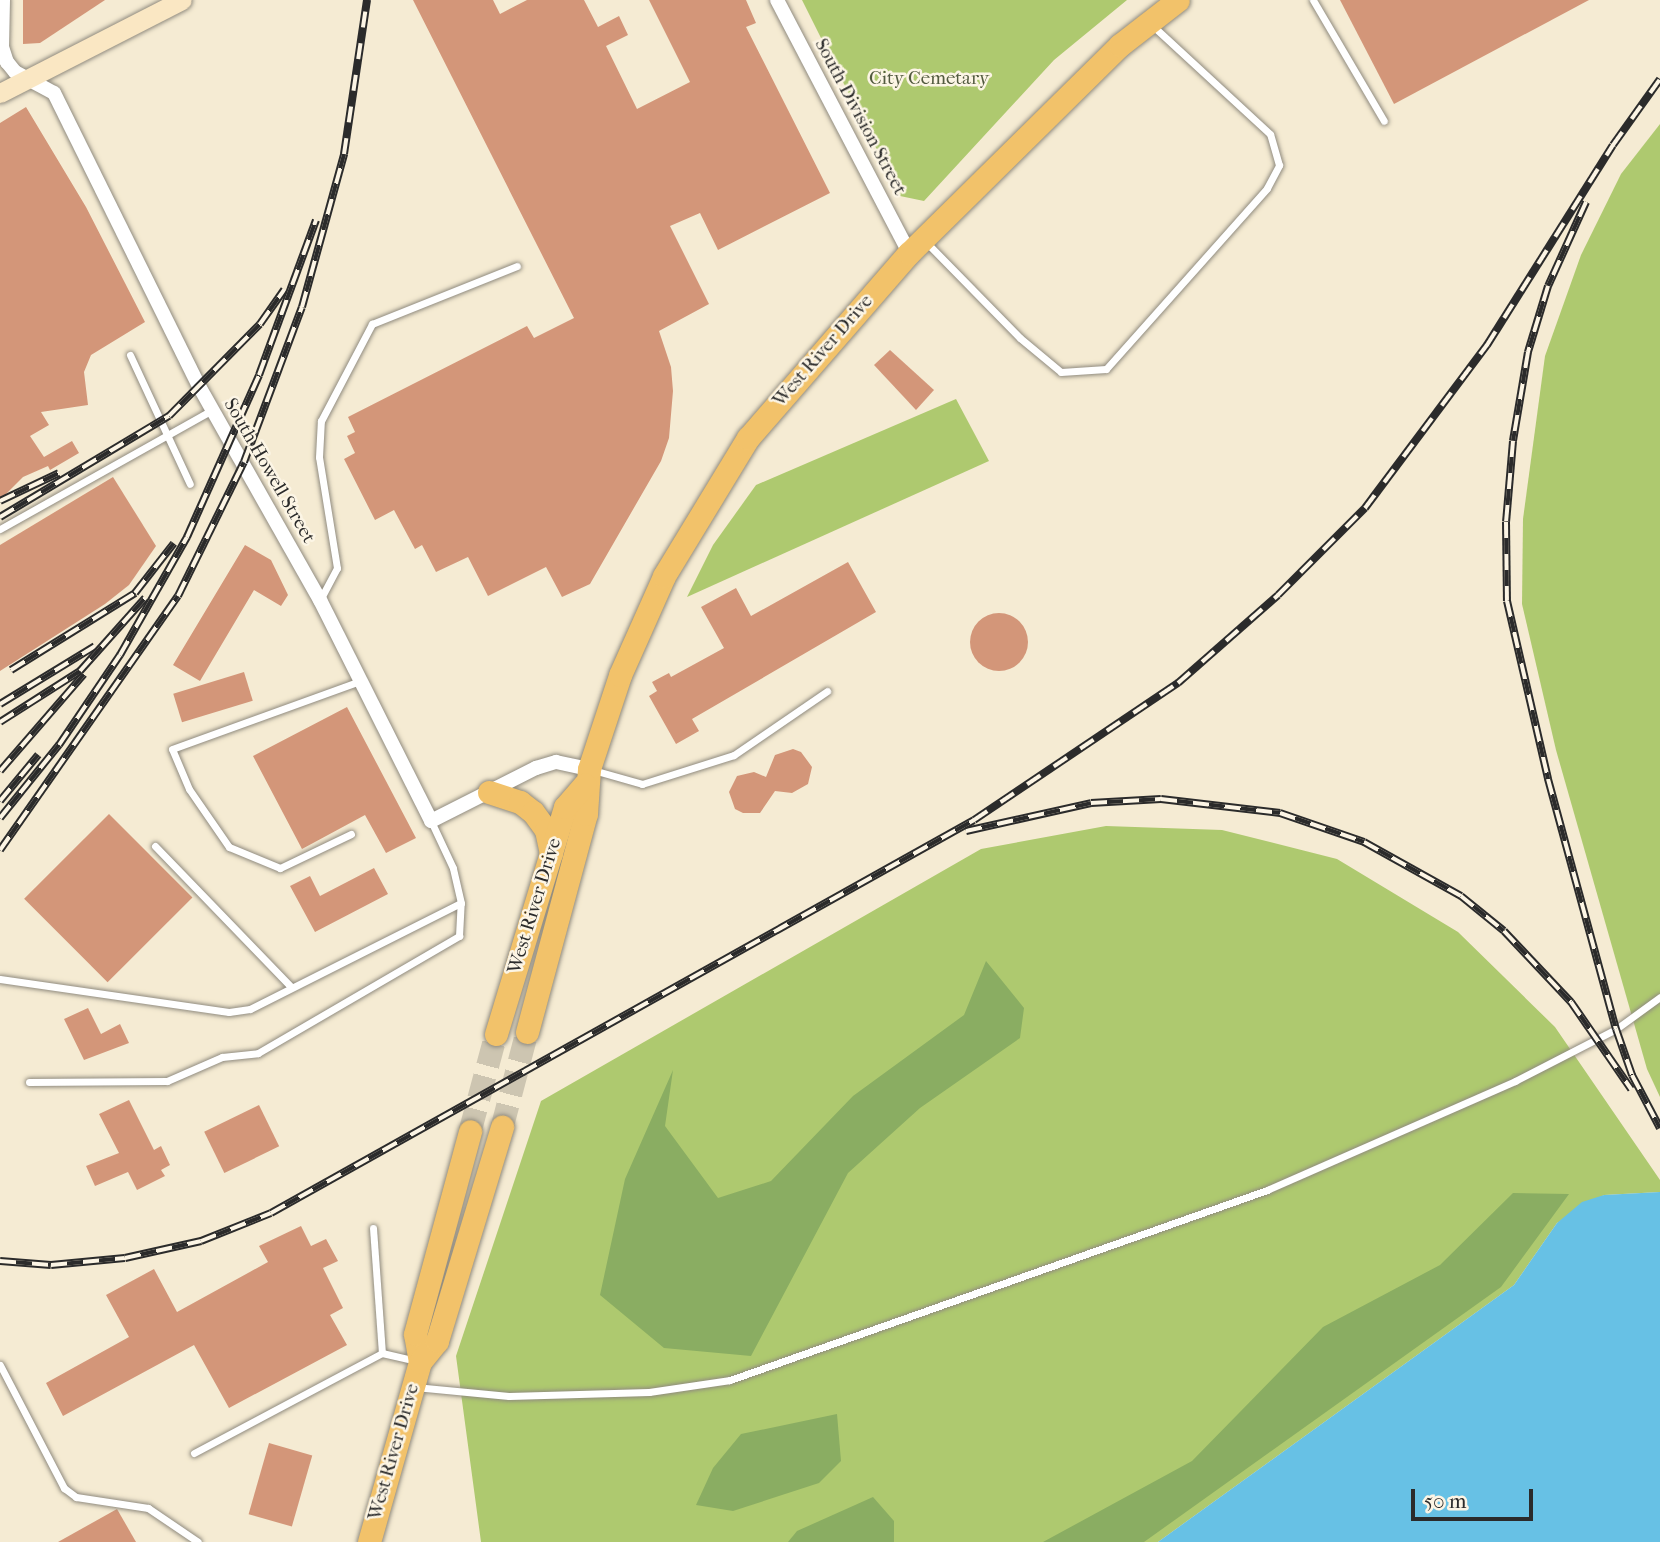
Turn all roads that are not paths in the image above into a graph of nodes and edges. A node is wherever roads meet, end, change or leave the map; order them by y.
1 (3, 0) edge
2 (182, 0) edge
3 (777, 0) edge
4 (1178, 0) edge
5 (1313, 0) edge
6 (1149, 22) junction
7 (24, 78) junction
8 (0, 93) edge
9 (1384, 121) dead end
10 (916, 246) junction
11 (517, 266) dead end
12 (130, 355) dead end
13 (212, 410) junction
14 (167, 435) junction
15 (190, 484) dead end
16 (0, 529) edge
17 (320, 600) junction
18 (361, 681) junction
19 (827, 691) dead end
20 (587, 776) junction
21 (489, 792) junction
22 (431, 821) junction
23 (351, 834) dead end
24 (155, 846) dead end
25 (552, 853) junction
26 (461, 903) junction
27 (0, 979) edge
28 (291, 988) junction
29 (1660, 997) edge
30 (527, 1032) tunnel mouth
31 (496, 1034) tunnel mouth
32 (29, 1082) dead end
33 (502, 1127) tunnel mouth
34 (470, 1131) tunnel mouth
35 (373, 1228) dead end
36 (382, 1353) junction
37 (420, 1362) junction
38 (0, 1365) edge
39 (412, 1387) junction
40 (194, 1453) dead end
41 (198, 1542) edge
42 (369, 1542) edge

1 - 7 street, South Howell Street
2 - 7 street
3 - 10 street, South Division Street
4 - 6 main road, West River Drive
5 - 9 lane
6 - 10 main road, West River Drive
6 - 10 lane
7 - 8 street
7 - 13 street, South Howell Street
10 - 20 main road, West River Drive
11 - 17 lane
12 - 14 lane
13 - 14 lane
13 - 17 street, South Howell Street
14 - 15 lane
14 - 16 lane
17 - 18 street, South Howell Street
18 - 22 street, South Howell Street
18 - 23 lane
19 - 20 lane
20 - 21 street
20 - 25 main road, West River Drive
20 - 30 main road, West River Drive
21 - 22 street
21 - 25 main road
22 - 26 lane
24 - 28 lane
25 - 31 main road, West River Drive
26 - 28 lane
26 - 32 lane
27 - 28 lane
29 - 39 lane
33 - 37 main road, West River Drive
34 - 37 main road, West River Drive
35 - 36 lane
36 - 37 lane
36 - 40 lane
37 - 39 main road, West River Drive
38 - 41 lane
39 - 42 main road, West River Drive

